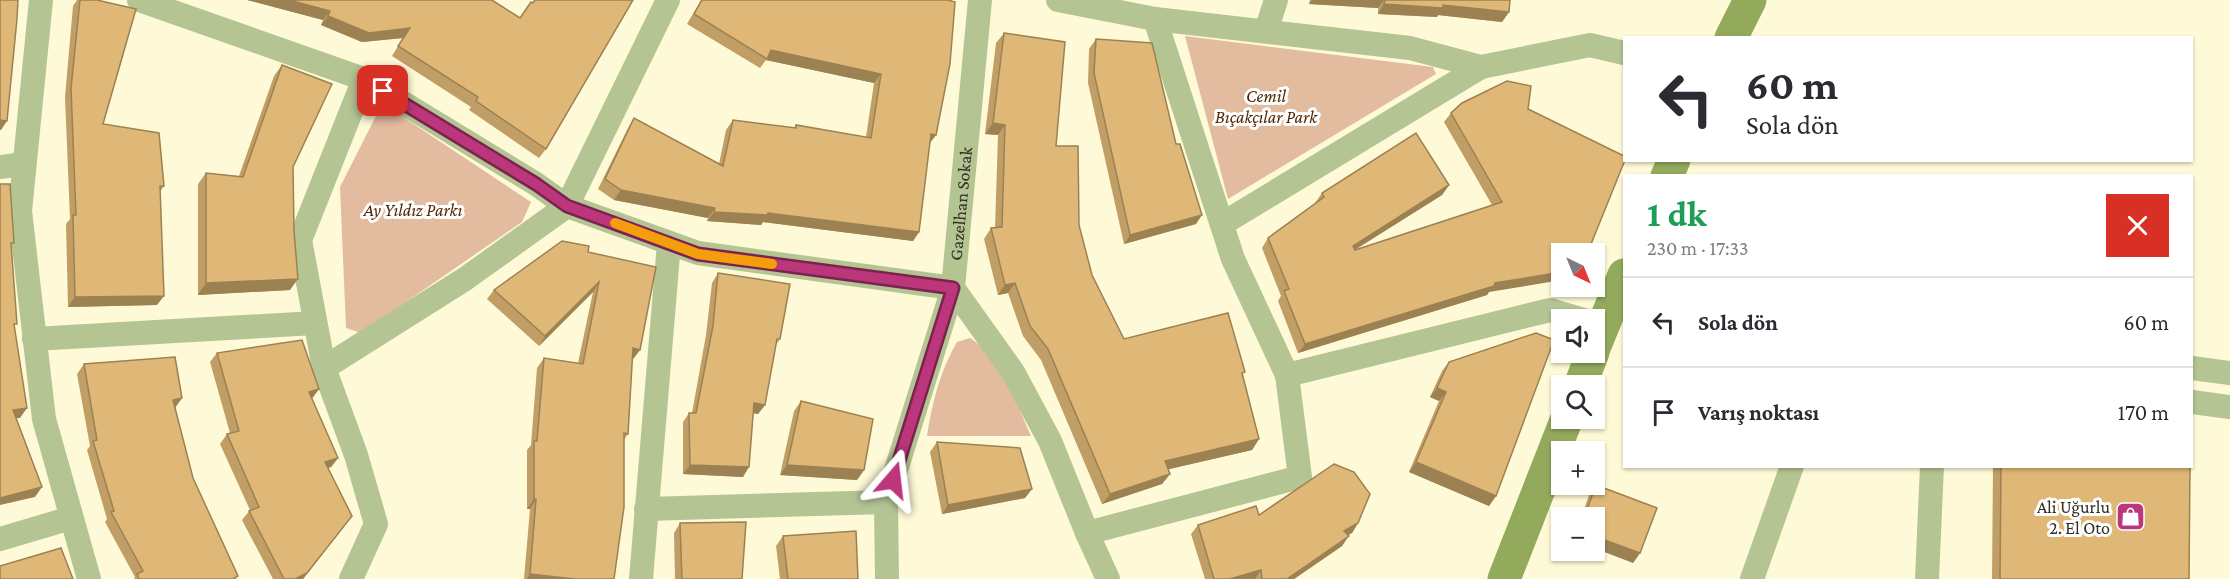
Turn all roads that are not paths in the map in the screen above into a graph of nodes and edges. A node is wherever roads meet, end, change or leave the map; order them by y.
1 (40, 0) edge
2 (139, 0) edge
3 (668, 0) edge
4 (980, 0) edge
5 (1058, 0) edge
6 (1276, 0) edge
7 (1750, 0) edge
8 (1155, 19) junction
9 (1266, 31) junction
10 (1732, 36) edge
11 (1623, 53) edge
12 (1480, 67) junction
13 (364, 79) junction
14 (24, 164) junction
15 (0, 167) edge
16 (567, 206) junction
17 (1222, 224) junction
18 (669, 243) junction
19 (1623, 277) edge
20 (953, 288) junction
21 (1551, 310) edge
22 (1605, 319) edge
23 (315, 323) junction
24 (34, 339) junction
25 (324, 368) junction
26 (2193, 368) edge
27 (2230, 373) edge
28 (1287, 375) junction
29 (2193, 402) edge
30 (2230, 407) edge
31 (1563, 429) edge
32 (1791, 468) edge
33 (1932, 468) edge
34 (886, 502) junction
35 (646, 509) junction
36 (71, 518) junction
37 (1088, 533) junction
38 (0, 539) edge
39 (88, 579) edge
40 (351, 579) edge
41 (641, 579) edge
42 (887, 579) edge
43 (1107, 579) edge
44 (1504, 579) edge
45 (1752, 579) edge
46 (1928, 579) edge

1 - 14 street
2 - 13 street
3 - 16 street
4 - 20 street, Gazelhan Sokak
5 - 8 street
6 - 9 street
7 - 10 main road
8 - 9 street
8 - 17 street
9 - 12 street
11 - 12 street
12 - 17 street
13 - 16 street
13 - 23 street
14 - 15 street
14 - 24 street
16 - 18 street
16 - 25 street
17 - 28 street
18 - 20 street
18 - 35 street
19 - 22 main road
20 - 34 street, Gazelhan Sokak
20 - 37 street
21 - 28 street
23 - 24 street
23 - 25 street
24 - 36 street
25 - 40 street
26 - 27 street
28 - 37 street
29 - 30 street
31 - 44 main road
32 - 45 street
33 - 46 street
34 - 35 street
34 - 42 street, Gazelhan Sokak
35 - 41 street
36 - 38 street
36 - 39 street
37 - 43 street

